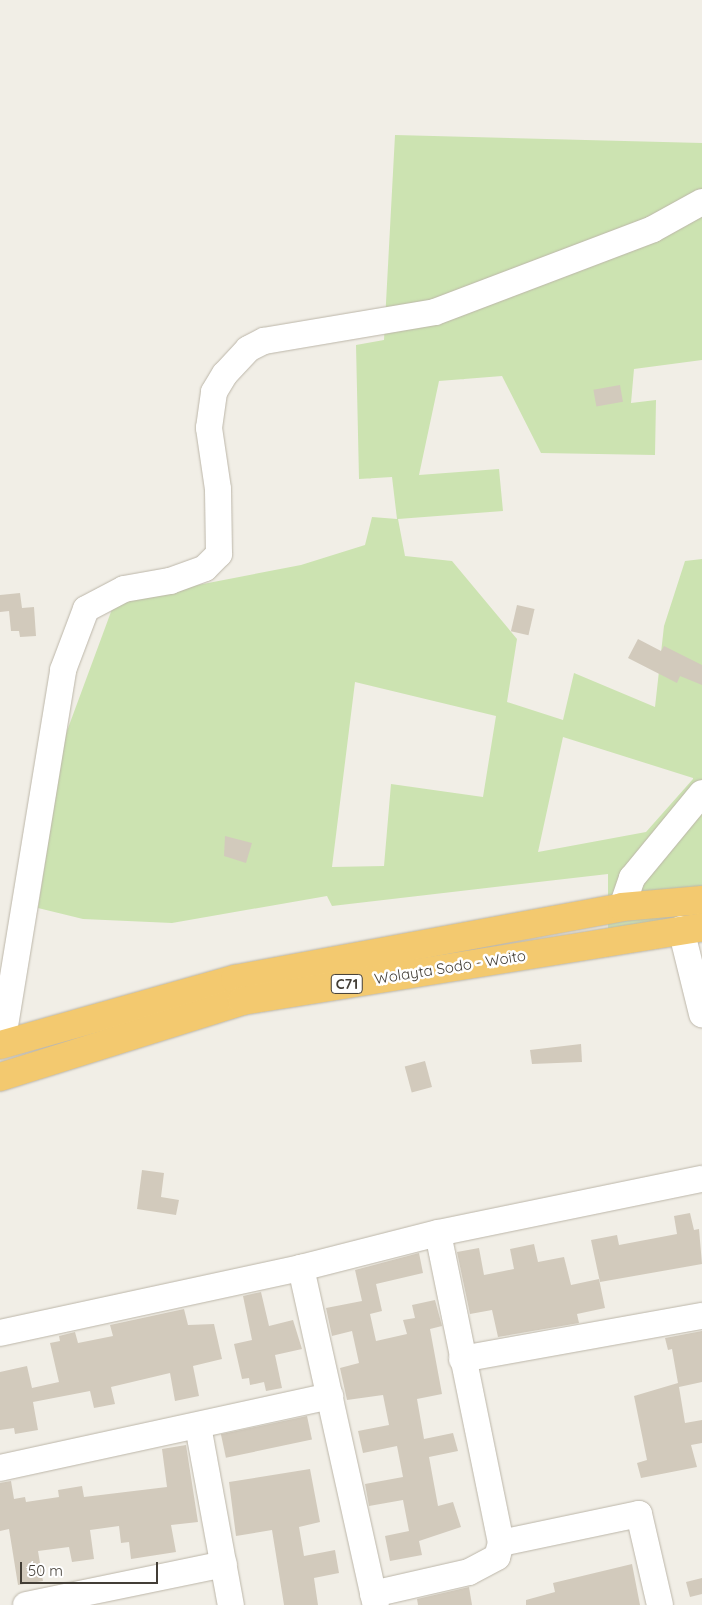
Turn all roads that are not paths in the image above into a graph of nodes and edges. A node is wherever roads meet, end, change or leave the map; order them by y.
1 (702, 202) edge
2 (702, 793) edge
3 (702, 900) edge
4 (622, 906) junction
5 (692, 928) edge
6 (702, 1014) edge
7 (1, 1044) edge
8 (0, 1077) edge
9 (702, 1179) edge
10 (438, 1233) junction
11 (301, 1268) junction
12 (702, 1316) edge
13 (0, 1333) edge
14 (462, 1359) junction
15 (330, 1396) junction
16 (198, 1426) junction
17 (0, 1468) edge
18 (501, 1543) junction
19 (224, 1564) junction
20 (375, 1599) edge
21 (26, 1605) edge
22 (231, 1605) edge
23 (660, 1605) edge

1 - 7 street
2 - 4 street
3 - 4 highway, Wolayta Sodo - Woito / C71
4 - 7 highway, Wolayta Sodo - Woito / C71
5 - 6 street
5 - 8 highway, Wolayta Sodo - Woito / C71
9 - 10 street
10 - 11 street
10 - 14 street
11 - 13 street
11 - 15 street
12 - 14 street
14 - 18 street
15 - 16 street
15 - 20 street
16 - 17 street
16 - 19 street
18 - 20 street
18 - 23 street
19 - 21 street
19 - 22 street

